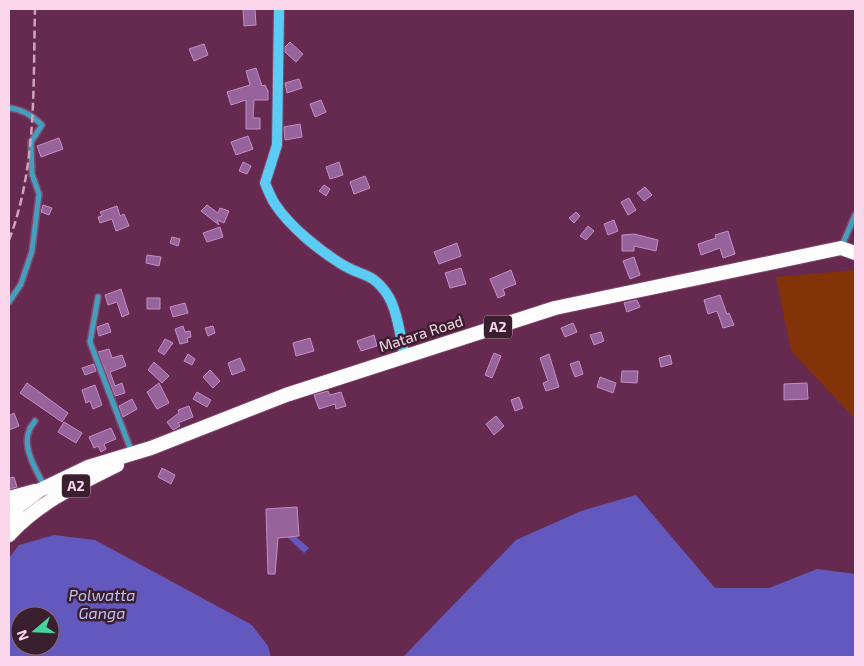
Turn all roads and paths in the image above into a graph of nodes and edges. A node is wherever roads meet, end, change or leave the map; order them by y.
1 (279, 9) edge
2 (9, 108) edge
3 (855, 215) edge
4 (841, 248) junction
5 (855, 254) edge
6 (98, 297) dead end
7 (9, 302) edge
8 (406, 357) junction
9 (36, 421) dead end
10 (151, 448) junction
11 (132, 454) junction
12 (42, 488) junction
13 (15, 510) edge
14 (9, 535) edge

1 - 8 main road
2 - 7 street
3 - 4 street
4 - 5 highway
4 - 8 highway, Matara Road / A2
6 - 11 street
8 - 10 highway, Matara Road / A2
9 - 12 street
10 - 11 highway, Matara Road / A2
10 - 13 highway, Matara Road / A2
11 - 12 highway, Matara Road / A2
12 - 13 highway, Matara Road
13 - 14 highway, Matara Road / A2

